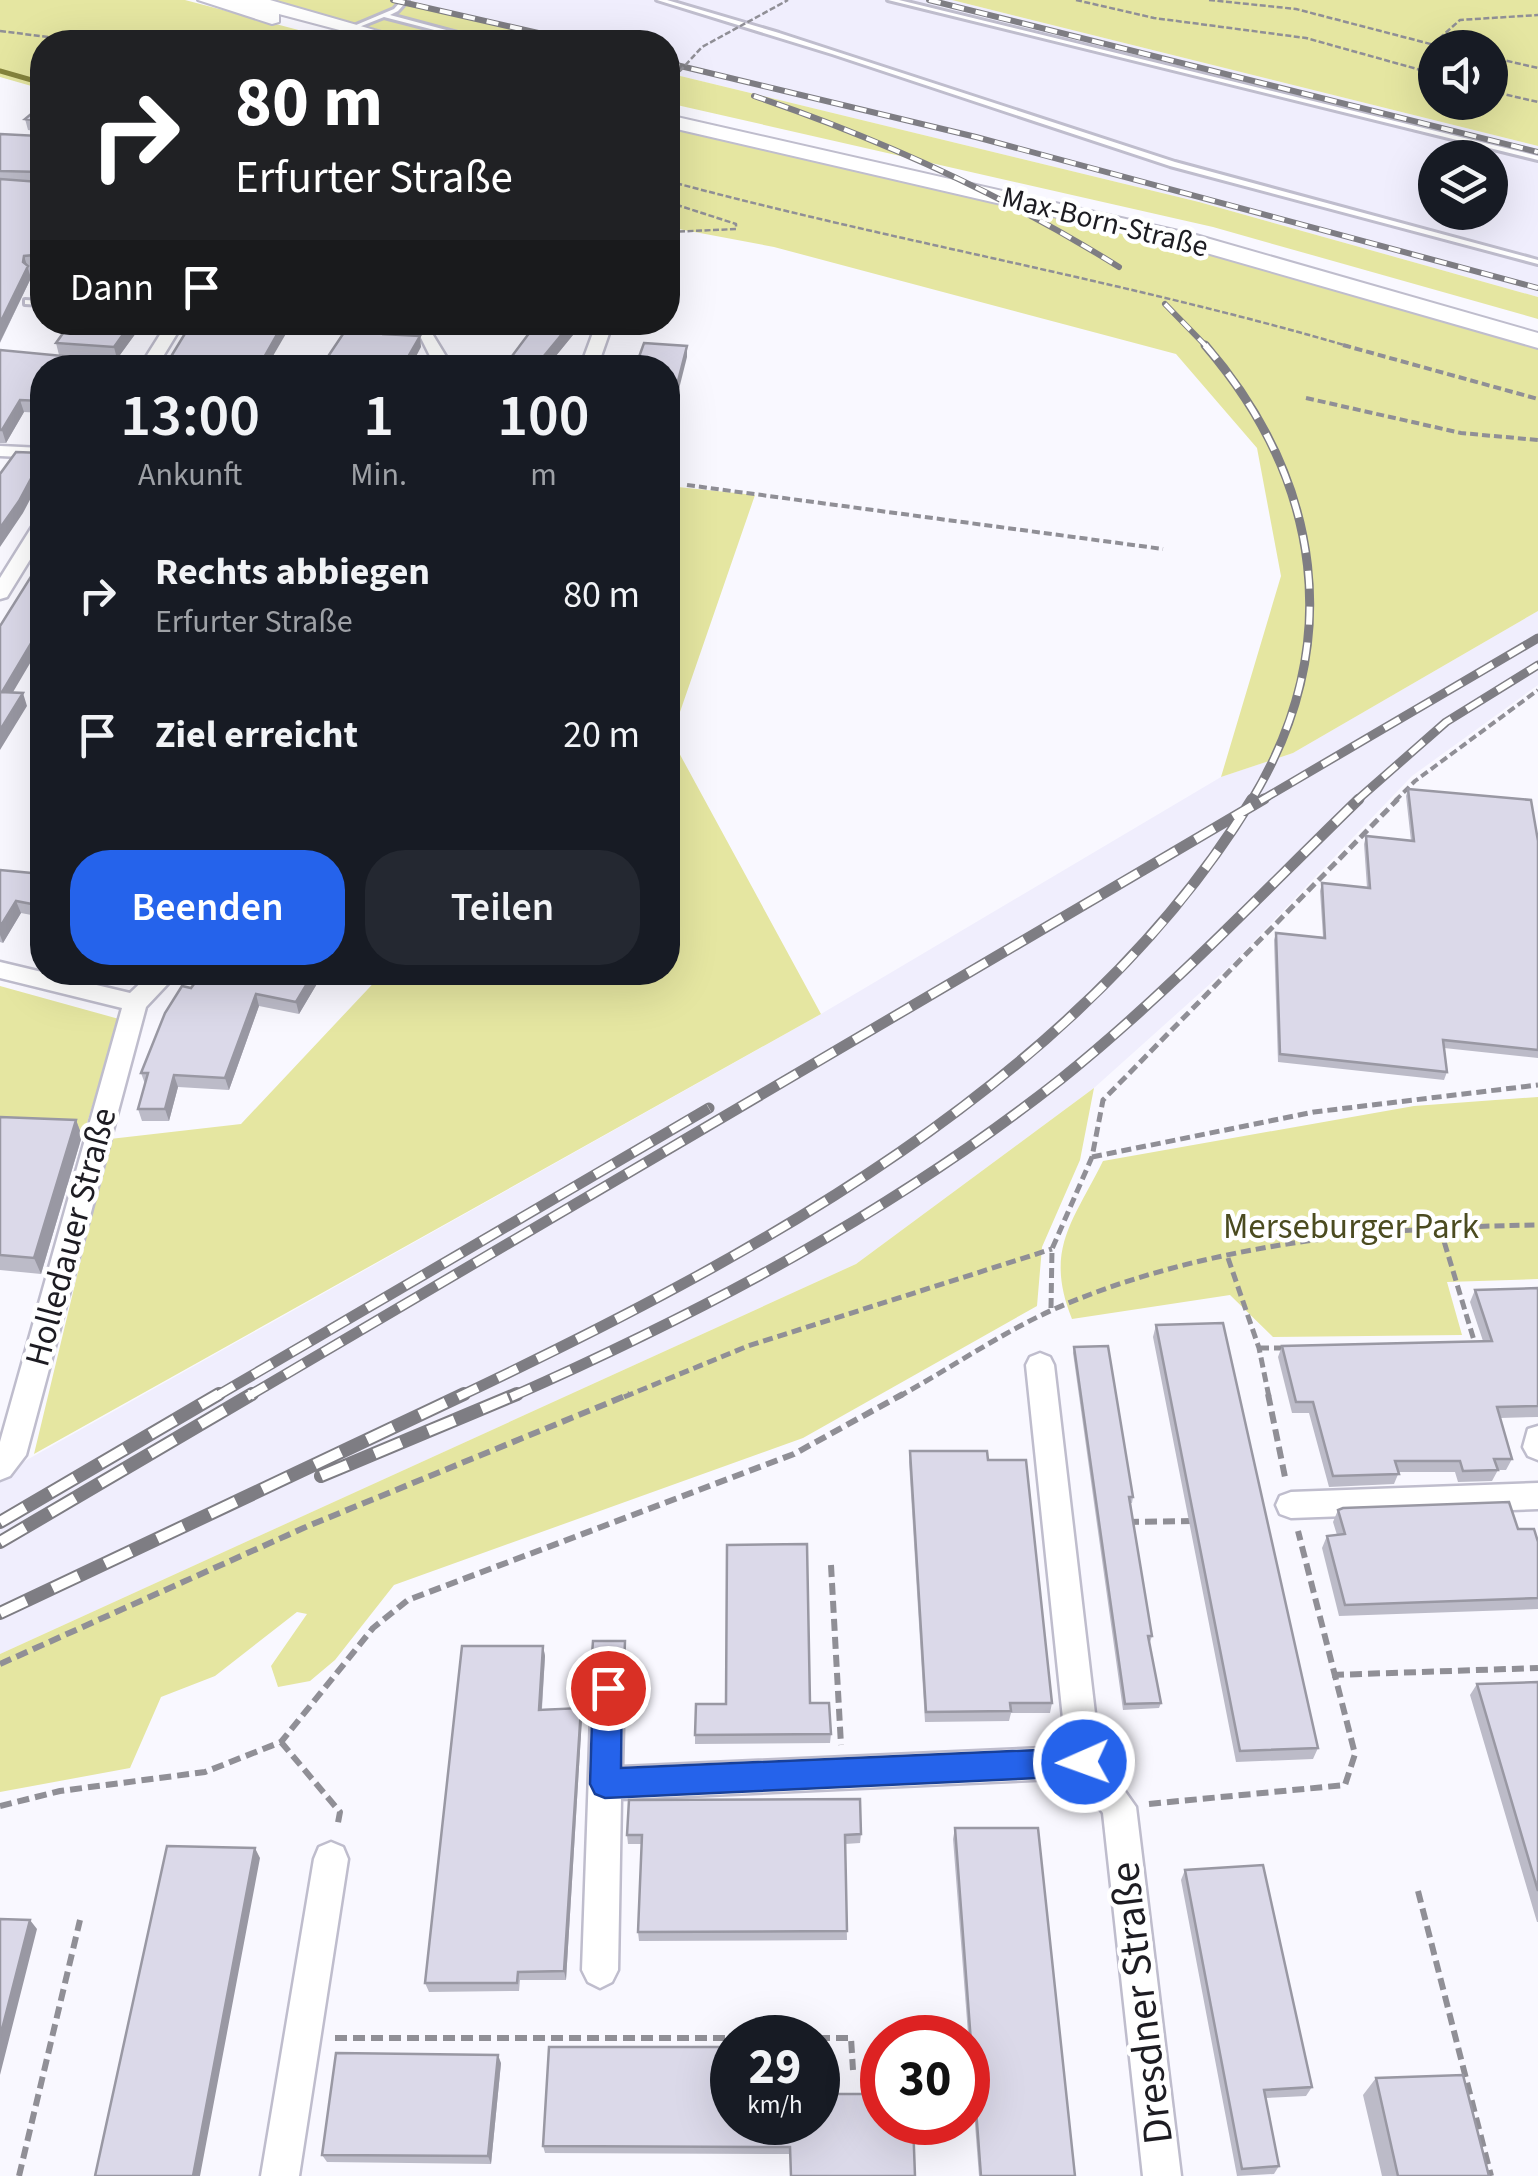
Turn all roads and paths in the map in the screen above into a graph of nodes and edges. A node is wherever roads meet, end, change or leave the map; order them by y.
1 (207, 0) edge
2 (248, 0) edge
3 (405, 0) edge
4 (660, 0) edge
5 (788, 0) edge
6 (892, 0) edge
7 (1076, 0) edge
8 (1209, 0) edge
9 (1538, 14) edge
10 (384, 15) junction
11 (0, 30) edge
12 (336, 30) edge
13 (342, 30) edge
14 (364, 30) edge
15 (440, 30) edge
16 (1448, 30) edge
17 (30, 34) edge
18 (1418, 40) edge
19 (1508, 62) edge
20 (1418, 68) edge
21 (1538, 68) edge
22 (680, 70) edge
23 (1508, 95) edge
24 (1538, 102) edge
25 (680, 112) edge
26 (680, 124) edge
27 (1538, 158) edge
28 (680, 184) edge
29 (680, 206) edge
30 (680, 231) edge
31 (1538, 262) edge
32 (1538, 326) edge
33 (1538, 341) edge
34 (1306, 398) dead end
35 (1538, 399) edge
36 (1538, 440) edge
37 (0, 451) edge
38 (30, 452) edge
39 (680, 485) edge
40 (30, 545) edge
41 (1163, 548) dead end
42 (0, 592) edge
43 (1538, 690) edge
44 (0, 970) edge
45 (30, 977) edge
46 (61, 985) edge
47 (154, 985) edge
48 (135, 1003) junction
49 (1538, 1085) edge
50 (1092, 1157) junction
51 (1538, 1225) edge
52 (1440, 1227) junction
53 (1052, 1249) junction
54 (1480, 1291) edge
55 (1460, 1292) junction
56 (1051, 1308) junction
57 (1476, 1345) junction
58 (1456, 1346) edge
59 (1259, 1348) dead end
60 (1298, 1348) edge
61 (1482, 1360) edge
62 (1040, 1366) dead end
63 (0, 1467) edge
64 (1538, 1496) edge
65 (1291, 1506) dead end
66 (1196, 1520) edge
67 (1117, 1522) edge
68 (832, 1565) dead end
69 (0, 1664) edge
70 (1538, 1668) edge
71 (1332, 1676) dead end
72 (608, 1688) dead end
73 (281, 1742) junction
74 (1354, 1754) dead end
75 (1084, 1762) junction
76 (842, 1772) junction
77 (605, 1784) junction
78 (0, 1806) edge
79 (1120, 1807) junction
80 (331, 1859) joint
81 (1418, 1891) dead end
82 (80, 1920) dead end
83 (600, 1970) dead end
84 (302, 2038) junction
85 (710, 2038) edge
86 (840, 2038) edge
87 (853, 2070) dead end
88 (18, 2176) edge
89 (280, 2176) edge
90 (1162, 2176) edge
91 (1491, 2176) edge

1 - 12 main road
2 - 13 main road
3 - 10 lane
4 - 31 lane
5 - 22 path, bridge
6 - 27 lane
7 - 20 path
8 - 18 path
9 - 16 path
10 - 14 lane
10 - 15 lane
11 - 17 path
19 - 21 path
23 - 24 path
25 - 32 main road, Max-Born-Straße
26 - 33 main road, Max-Born-Straße
28 - 35 path
29 - 30 path
34 - 36 path
37 - 38 street
39 - 41 path
40 - 42 street
43 - 50 path
44 - 45 street
46 - 48 street
47 - 48 street
48 - 63 street, Holledauer Straße
49 - 50 path
50 - 53 path
51 - 52 path
52 - 55 path
52 - 56 path
53 - 56 path
53 - 69 path
54 - 55 path
55 - 57 path
56 - 73 path
57 - 58 path
57 - 61 path
59 - 60 path
62 - 75 street
64 - 65 street
66 - 67 path
68 - 76 path
70 - 71 path
72 - 77 street
73 - 78 path
73 - 80 path
74 - 79 path
75 - 76 street
75 - 79 street
76 - 77 street
77 - 83 street
79 - 90 street, Dresdner Straße
80 - 84 street
81 - 91 path
82 - 88 path
84 - 85 path
84 - 89 street
86 - 87 path

